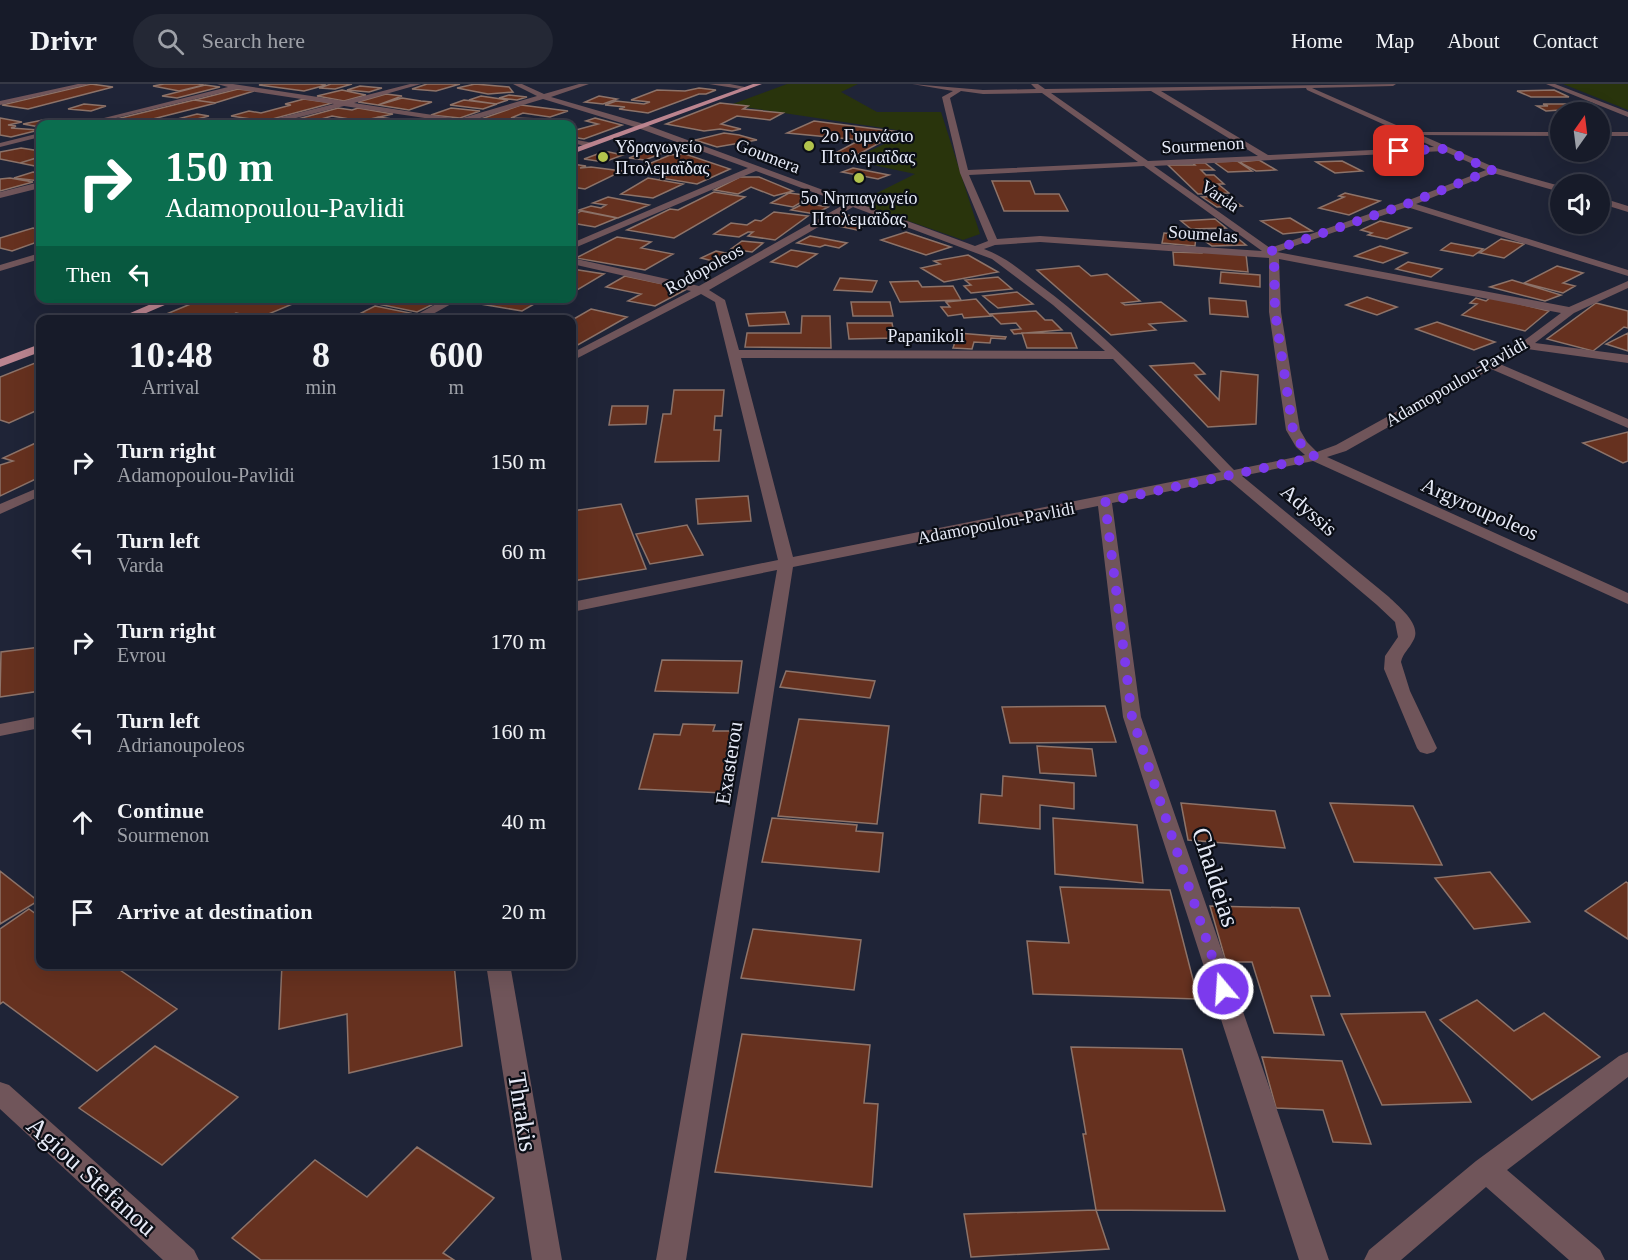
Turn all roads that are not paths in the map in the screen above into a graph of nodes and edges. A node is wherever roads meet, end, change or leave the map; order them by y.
1 (87, 84) edge
2 (220, 84) edge
3 (249, 84) edge
4 (418, 84) edge
5 (516, 84) edge
6 (586, 84) edge
7 (712, 84) edge
8 (759, 84) edge
9 (915, 84) edge
10 (1034, 84) edge
11 (1393, 84) edge
12 (1549, 84) edge
13 (1301, 85) edge
14 (236, 87) junction
15 (747, 88) junction
16 (1153, 89) junction
17 (958, 91) junction
18 (1044, 91) junction
19 (544, 97) junction
20 (0, 103) edge
21 (345, 103) junction
22 (1628, 115) edge
23 (100, 120) edge
24 (280, 120) edge
25 (447, 120) edge
26 (466, 120) edge
27 (641, 126) junction
28 (1407, 133) junction
29 (1550, 134) edge
30 (1610, 134) edge
31 (1628, 134) edge
32 (36, 136) edge
33 (576, 142) edge
34 (3, 143) edge
35 (590, 145) junction
36 (30, 147) dead end
37 (1443, 149) junction
38 (576, 150) edge
39 (1267, 158) junction
40 (1146, 165) junction
41 (754, 170) junction
42 (1492, 170) junction
43 (964, 172) junction
44 (36, 185) edge
45 (1550, 186) edge
46 (0, 195) edge
47 (1610, 203) edge
48 (1407, 204) junction
49 (850, 205) junction
50 (1628, 209) edge
51 (993, 242) junction
52 (576, 244) edge
53 (975, 249) junction
54 (1273, 253) junction
55 (36, 257) edge
56 (576, 262) edge
57 (1005, 264) joint
58 (0, 268) edge
59 (1628, 273) edge
60 (1628, 284) edge
61 (701, 290) junction
62 (163, 303) edge
63 (447, 303) edge
64 (1570, 311) junction
65 (132, 315) edge
66 (422, 315) edge
67 (1525, 345) junction
68 (36, 350) edge
69 (735, 354) junction
70 (1116, 355) junction
71 (576, 356) edge
72 (1628, 359) edge
73 (0, 363) edge
74 (1490, 364) junction
75 (1628, 424) edge
76 (1315, 457) junction
77 (1231, 475) junction
78 (36, 493) edge
79 (1105, 502) junction
80 (0, 510) edge
81 (786, 562) junction
82 (1628, 598) edge
83 (576, 606) edge
84 (36, 723) edge
85 (0, 730) edge
86 (1428, 748) dead end
87 (499, 969) edge
88 (1628, 1063) edge
89 (0, 1093) edge
90 (1486, 1170) junction
91 (184, 1260) edge
92 (547, 1260) edge
93 (671, 1260) edge
94 (1314, 1260) edge
95 (1379, 1260) edge
96 (1590, 1260) edge

1 - 20 street
2 - 14 street
3 - 14 street
4 - 21 street
5 - 19 street, Goumera
6 - 19 street
7 - 15 street
8 - 15 main road
9 - 17 street
10 - 18 street, Varda
11 - 13 street
12 - 22 street
13 - 16 street
13 - 28 street
14 - 21 street
14 - 23 street
15 - 27 main road
16 - 18 street
16 - 39 street
17 - 18 street
17 - 43 street
18 - 40 street, Varda
19 - 26 street
19 - 27 street, Goumera
21 - 24 street
21 - 25 street
27 - 35 main road
27 - 41 street, Goumera
28 - 29 street
28 - 37 street
30 - 31 street
32 - 34 street
33 - 35 street
34 - 36 street
35 - 38 main road
37 - 39 street, Sourmenon
37 - 42 street
39 - 40 street, Sourmenon
40 - 43 street, Sourmenon
40 - 54 street, Varda
41 - 49 street, Goumera
41 - 52 street
42 - 45 street
42 - 48 street
43 - 51 street
44 - 46 street
47 - 50 street
48 - 54 street
48 - 59 street
49 - 53 street, Goumera
49 - 61 street, Rodopoleos
51 - 53 street, Soumelas
51 - 54 street, Soumelas
53 - 57 street, Goumera
54 - 64 street, Soumelas
54 - 76 street
55 - 58 street
56 - 61 street
57 - 70 street, Adyssis
60 - 64 street, Adamopoulou-Pavlidi
61 - 69 street, Exasterou
61 - 71 street, Rodopoleos
62 - 65 main road
63 - 66 street
64 - 67 street, Adamopoulou-Pavlidi
67 - 72 street
67 - 74 street, Adamopoulou-Pavlidi
68 - 73 main road
69 - 70 street, Papanikoli
69 - 81 street, Exasterou
70 - 77 street, Adyssis
74 - 75 street
74 - 76 street, Adamopoulou-Pavlidi
76 - 77 street, Adamopoulou-Pavlidi
76 - 82 street, Argyroupoleos
77 - 79 street, Adamopoulou-Pavlidi
77 - 86 street, Adyssis
78 - 80 street
79 - 81 street, Adamopoulou-Pavlidi
79 - 94 street, Chaldeias
81 - 83 street, Adamopoulou-Pavlidi
81 - 93 street, Exasterou
84 - 85 street
87 - 92 street, Thrakis
88 - 90 street
89 - 91 street, Agiou Stefanou
90 - 95 street
90 - 96 street

